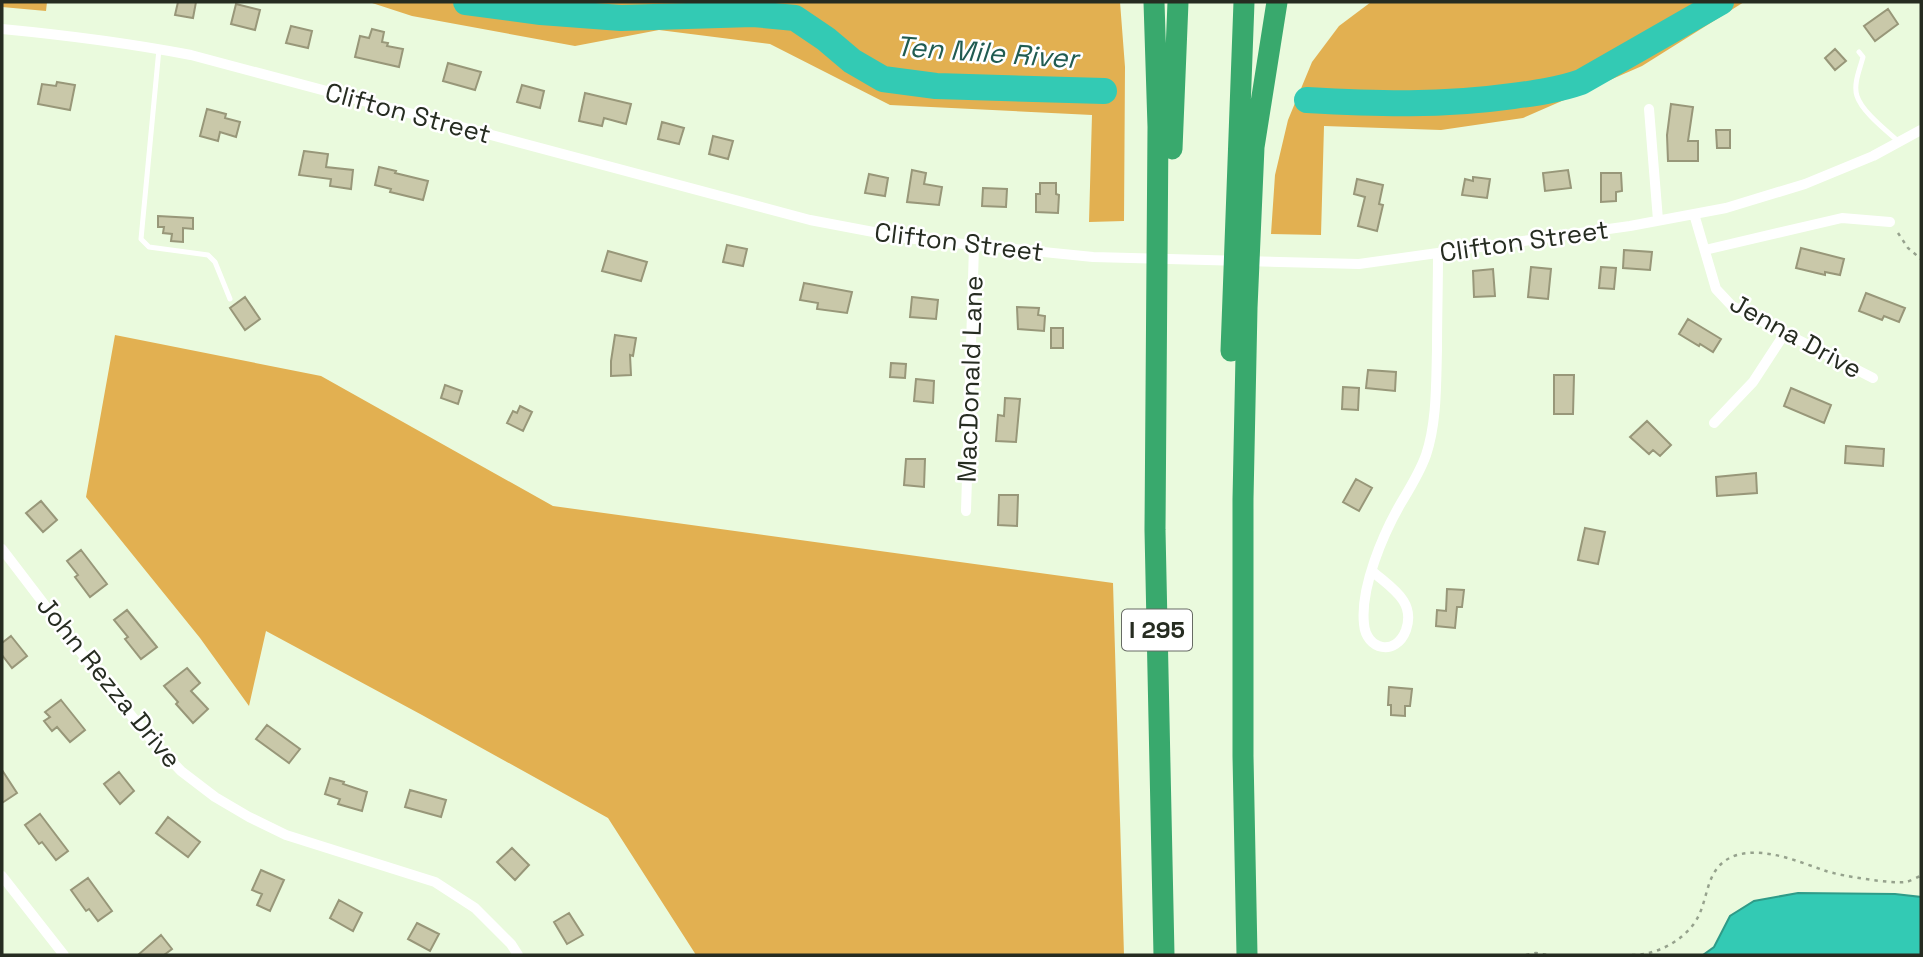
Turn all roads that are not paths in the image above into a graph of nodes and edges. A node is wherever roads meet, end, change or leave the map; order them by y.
1 (1154, 2) edge
2 (1178, 2) edge
3 (1244, 2) edge
4 (1277, 2) edge
5 (2, 29) edge
6 (159, 49) junction
7 (1859, 52) dead end
8 (1648, 109) dead end
9 (1921, 130) edge
10 (1899, 142) junction
11 (1163, 212) junction
12 (1694, 214) junction
13 (1243, 215) junction
14 (1658, 220) junction
15 (1890, 222) road end
16 (974, 246) junction
17 (1705, 250) junction
18 (1438, 254) junction
19 (230, 299) dead end
20 (1240, 307) junction
21 (1785, 333) junction
22 (1873, 378) dead end
23 (1714, 423) dead end
24 (966, 511) dead end
25 (2, 549) edge
26 (1372, 571) junction
27 (2, 876) edge
28 (64, 955) edge
29 (518, 955) edge
30 (1164, 955) edge
31 (1238, 955) edge
32 (1247, 955) edge

1 - 11 highway
2 - 11 highway
3 - 13 highway
4 - 13 highway
5 - 6 street, Clifton Street
6 - 16 street, Clifton Street
6 - 19 lane
7 - 10 lane
8 - 14 street
9 - 10 street, Clifton Street
10 - 12 street, Clifton Street
11 - 30 highway, I 295
12 - 14 street, Clifton Street
12 - 17 street, Jenna Drive
13 - 20 highway
14 - 18 street, Clifton Street
15 - 17 street
16 - 18 street, Clifton Street
16 - 24 street, MacDonald Lane
17 - 21 street, Jenna Drive
18 - 26 street
20 - 31 highway
20 - 32 highway
21 - 22 street, Jenna Drive
21 - 23 street
25 - 29 street, John Rezza Drive
26 - 26 street
27 - 28 street

